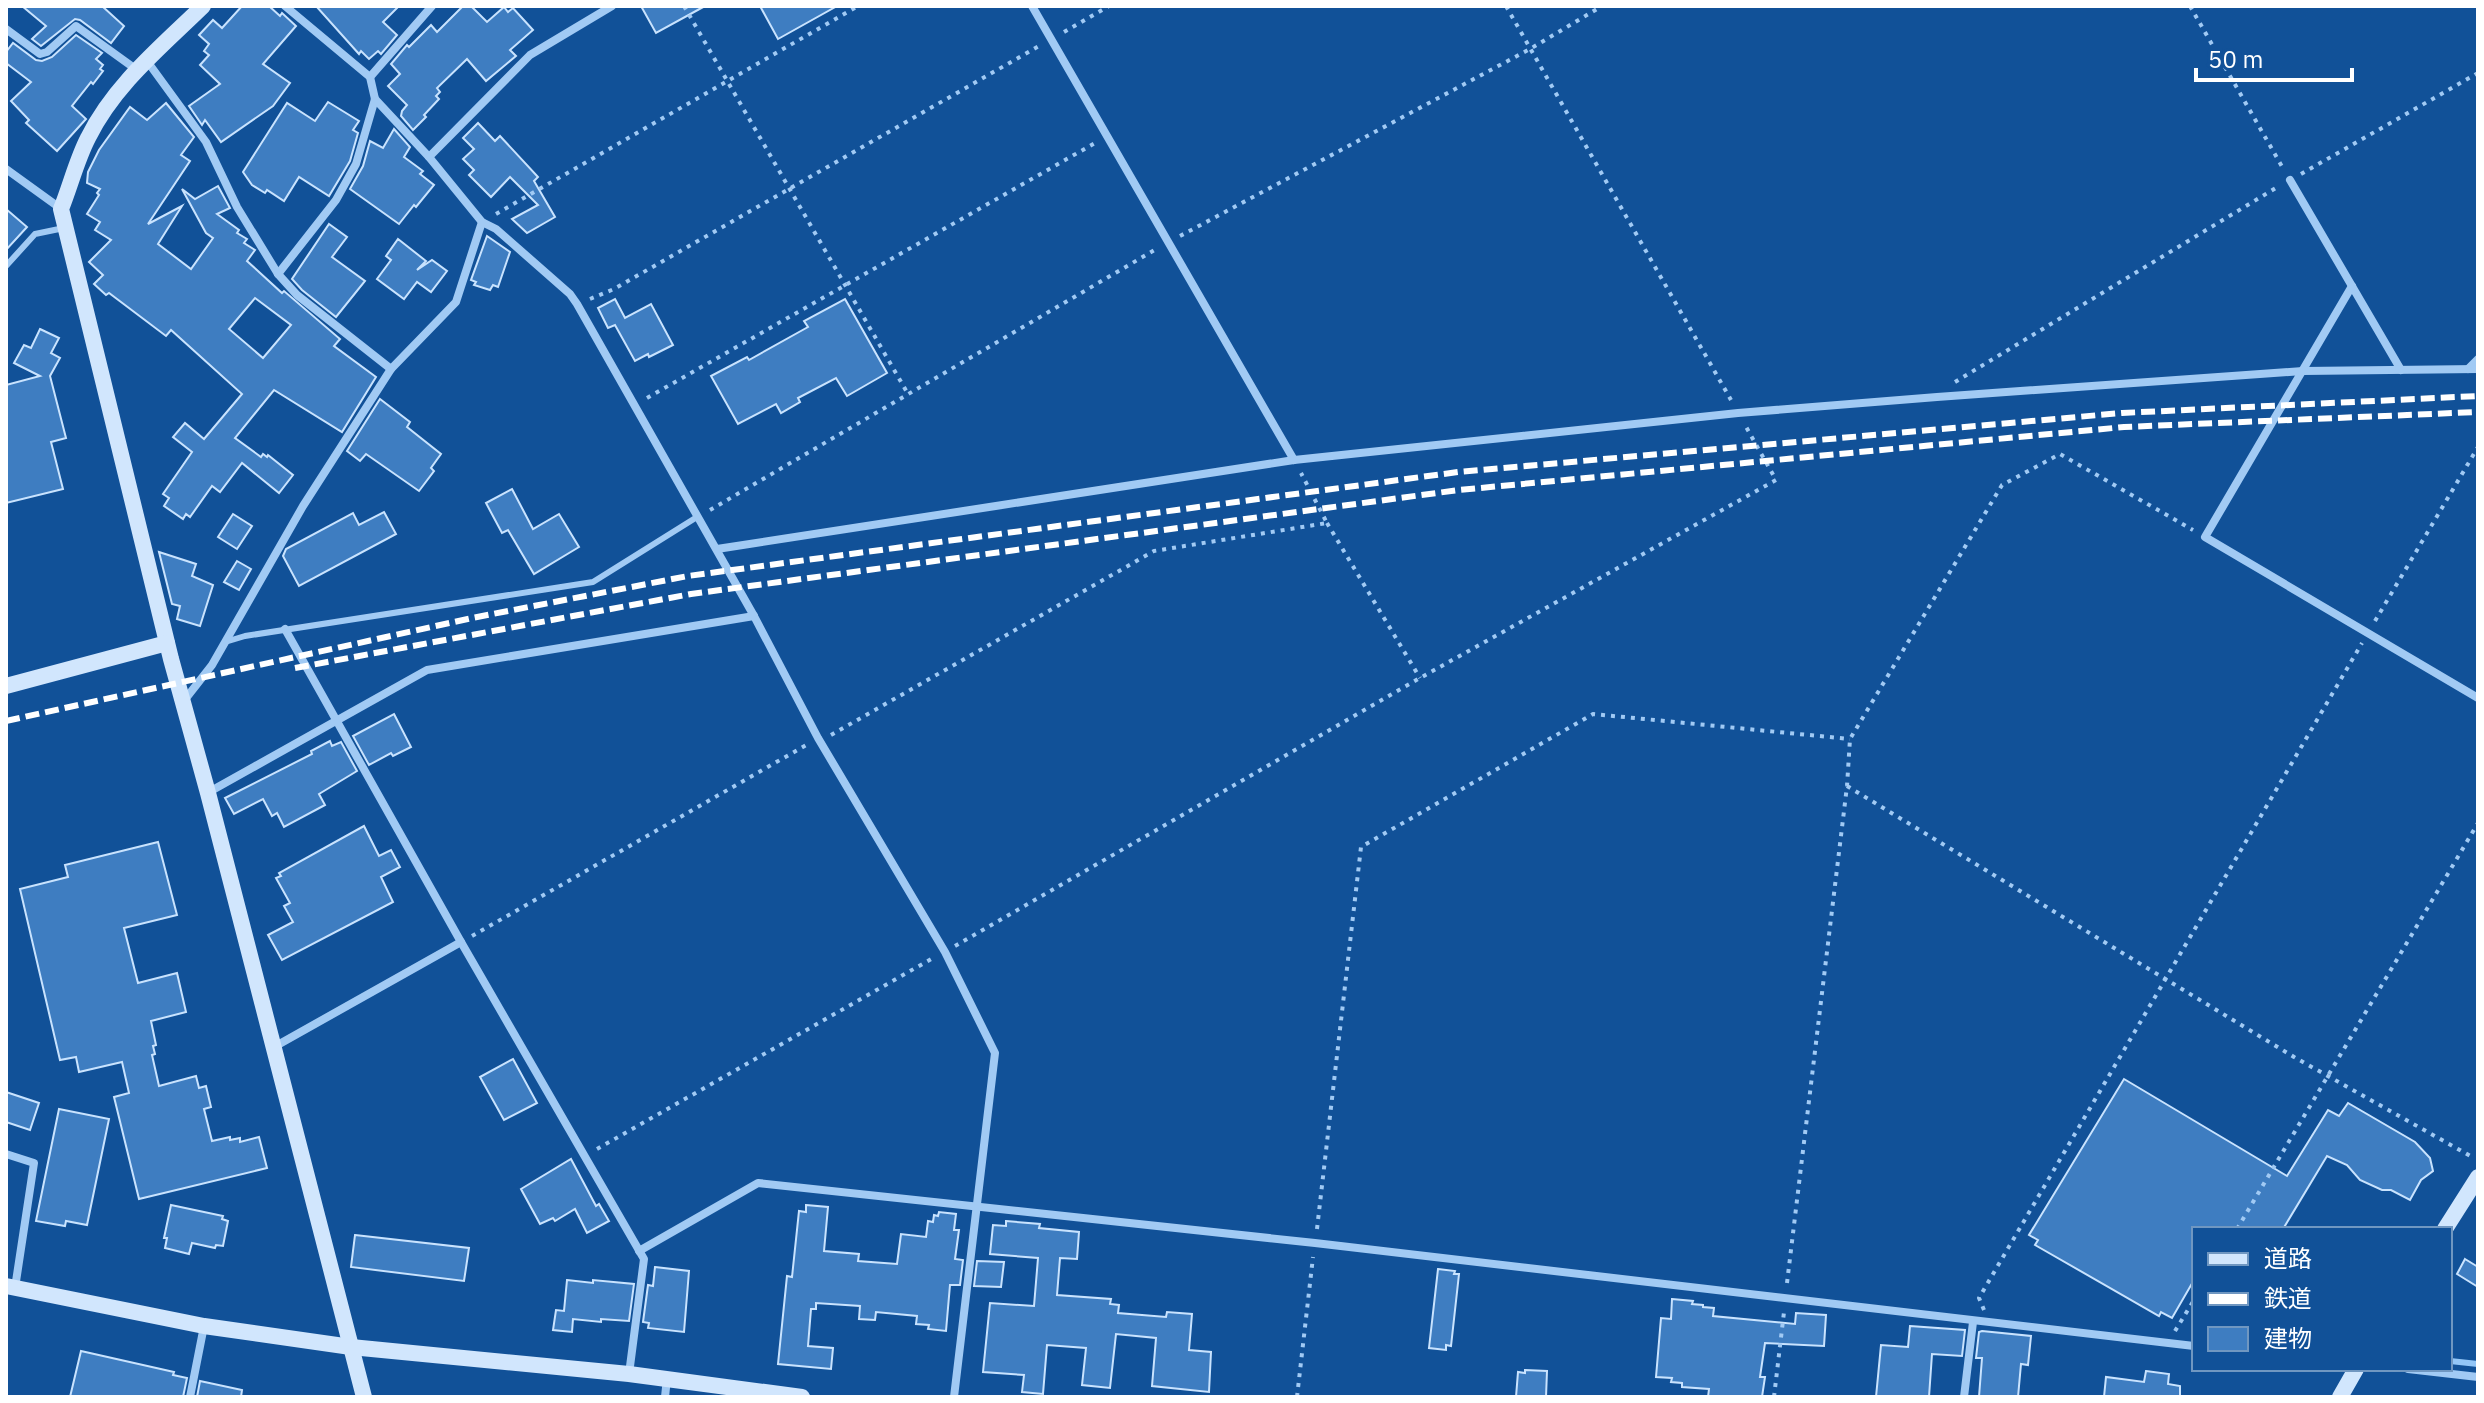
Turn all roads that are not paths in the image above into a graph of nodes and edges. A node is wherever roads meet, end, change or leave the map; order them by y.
1 (203, 6) edge
2 (285, 6) edge
3 (432, 6) edge
4 (612, 6) edge
5 (1032, 6) edge
6 (6, 29) edge
7 (142, 66) junction
8 (370, 77) junction
9 (375, 99) junction
10 (429, 157) junction
11 (6, 169) edge
12 (2290, 180) road end
13 (61, 209) junction
14 (483, 223) junction
15 (66, 227) junction
16 (6, 266) edge
17 (278, 274) junction
18 (2352, 286) junction
19 (2478, 359) edge
20 (391, 369) junction
21 (2473, 369) edge
22 (2401, 370) junction
23 (2303, 371) junction
24 (1294, 460) junction
25 (697, 517) junction
26 (717, 549) junction
27 (754, 616) junction
28 (285, 629) junction
29 (225, 642) junction
30 (167, 643) junction
31 (6, 686) edge
32 (2478, 698) edge
33 (183, 702) junction
34 (336, 721) junction
35 (208, 793) junction
36 (461, 942) junction
37 (274, 1047) junction
38 (6, 1154) edge
39 (2478, 1177) edge
40 (977, 1206) junction
41 (2446, 1227) edge
42 (639, 1251) junction
43 (10, 1287) edge
44 (1973, 1322) junction
45 (204, 1326) junction
46 (2192, 1346) edge
47 (351, 1347) junction
48 (2355, 1371) edge
49 (2426, 1371) edge
50 (629, 1374) junction
51 (2478, 1377) edge
52 (667, 1378) junction
53 (190, 1397) edge
54 (364, 1397) edge
55 (665, 1397) edge
56 (802, 1397) edge
57 (954, 1397) edge
58 (1964, 1397) edge
59 (2340, 1397) edge

1 - 7 street
2 - 8 street
3 - 8 street
4 - 10 street
5 - 24 street
6 - 7 street
7 - 13 street
7 - 17 street
8 - 9 street
9 - 10 street
9 - 17 street
10 - 14 street
11 - 13 street
12 - 18 street
13 - 15 street
14 - 20 street
14 - 25 street
15 - 16 lane
15 - 30 street
17 - 20 street
18 - 22 street
18 - 23 street
19 - 21 street
20 - 29 street
21 - 22 street
22 - 23 street
23 - 24 street
23 - 32 street
24 - 26 street
25 - 26 street
25 - 28 lane
26 - 27 street
27 - 34 street
27 - 40 street
28 - 29 lane
28 - 34 street
29 - 33 street
30 - 31 street
30 - 33 street
33 - 35 street
34 - 35 street
34 - 36 street
35 - 37 street
36 - 37 street
36 - 42 street
37 - 47 street
38 - 43 street
39 - 41 street
40 - 42 street
40 - 44 street
40 - 57 street
42 - 50 street
43 - 45 street
44 - 46 street
44 - 58 street
45 - 47 street
45 - 53 street
47 - 50 street
47 - 54 street
48 - 59 street
49 - 51 street
50 - 52 street
52 - 55 street
52 - 56 street

